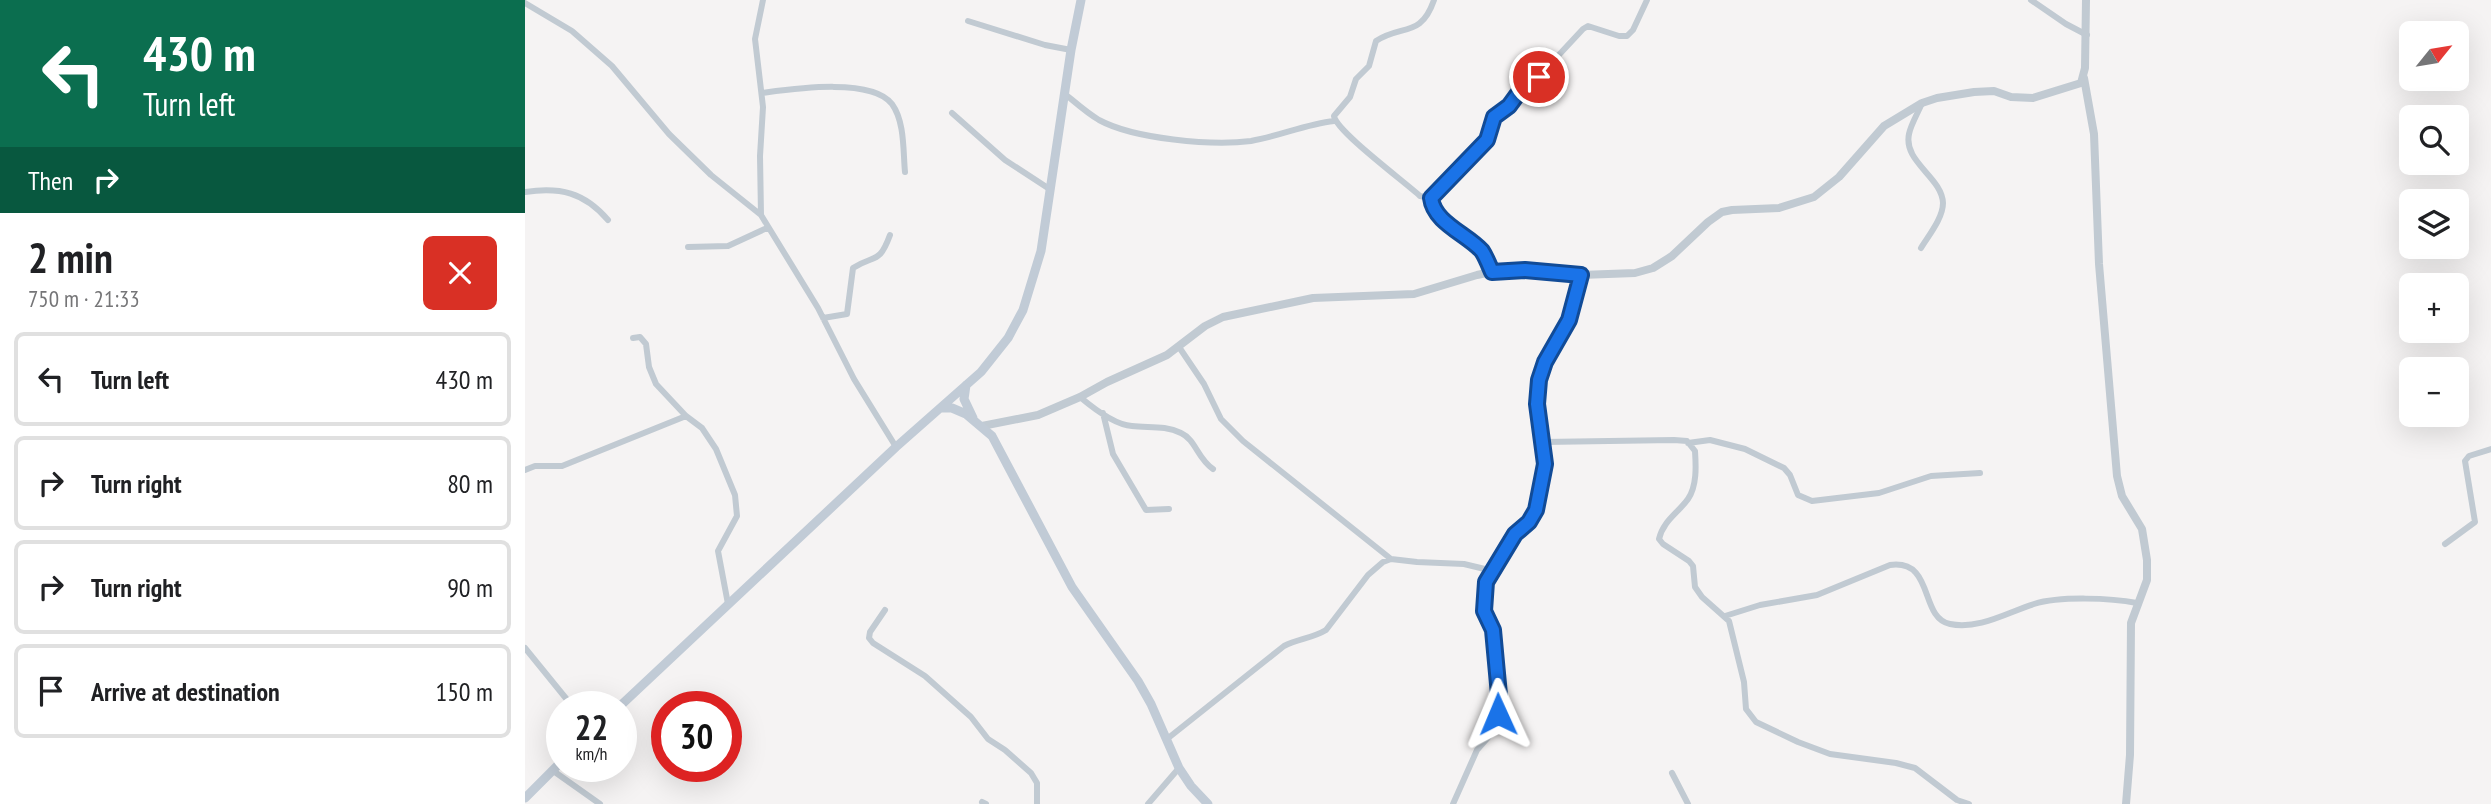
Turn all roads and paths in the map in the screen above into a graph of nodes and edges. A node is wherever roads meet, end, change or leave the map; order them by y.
1 (763, 0) edge
2 (1081, 0) edge
3 (1434, 0) edge
4 (1647, 0) edge
5 (2031, 0) edge
6 (2087, 0) edge
7 (525, 3) edge
8 (968, 21) dead end
9 (2087, 35) junction
10 (1071, 50) junction
11 (2084, 78) junction
12 (762, 93) junction
13 (1065, 94) junction
14 (1922, 103) junction
15 (952, 113) dead end
16 (1334, 121) junction
17 (905, 172) dead end
18 (1051, 190) junction
19 (525, 192) edge
20 (1431, 198) junction
21 (761, 215) junction
22 (608, 220) dead end
23 (768, 228) junction
24 (890, 235) dead end
25 (688, 247) dead end
26 (1921, 248) dead end
27 (1492, 272) junction
28 (1581, 275) junction
29 (823, 318) junction
30 (633, 338) dead end
31 (1179, 347) junction
32 (966, 385) junction
33 (1080, 397) junction
34 (941, 408) junction
35 (1103, 413) junction
36 (686, 416) junction
37 (978, 422) junction
38 (1544, 442) junction
39 (1688, 443) junction
40 (896, 447) junction
41 (2491, 449) edge
42 (1213, 469) dead end
43 (525, 470) edge
44 (1980, 474) dead end
45 (1169, 509) dead end
46 (2445, 544) dead end
47 (1391, 559) junction
48 (1493, 571) junction
49 (2137, 603) junction
50 (728, 604) junction
51 (885, 610) dead end
52 (1725, 616) junction
53 (525, 648) edge
54 (560, 691) edge
55 (636, 691) edge
56 (1167, 739) junction
57 (1179, 768) junction
58 (1672, 773) dead end
59 (546, 776) edge
60 (569, 782) edge
61 (525, 798) edge
62 (600, 804) edge
63 (1037, 804) edge
64 (1148, 804) edge
65 (1208, 804) edge
66 (1453, 804) edge
67 (1688, 804) edge
68 (1969, 804) edge
69 (2126, 804) edge

1 - 12 street
2 - 10 main road
3 - 16 street
4 - 20 street
5 - 9 street
6 - 9 street
7 - 21 street
8 - 10 street
9 - 11 street
10 - 13 main road
11 - 14 street
11 - 49 street
12 - 17 street
12 - 21 street
13 - 16 street
13 - 18 main road
14 - 26 street
14 - 28 street
15 - 18 street
16 - 20 street
18 - 32 main road
19 - 22 street
20 - 27 street
21 - 23 street
23 - 25 street
23 - 29 street
24 - 29 street
27 - 28 street
27 - 31 street
28 - 38 street
29 - 40 street
30 - 36 street
31 - 33 street
31 - 47 street
32 - 34 main road
32 - 37 main road
33 - 35 street
33 - 37 street
34 - 37 main road
34 - 40 main road
35 - 42 street
35 - 45 street
36 - 43 street
36 - 50 street
37 - 56 main road
38 - 39 street
38 - 48 street
39 - 44 street
39 - 52 street
40 - 50 main road
41 - 46 street
47 - 48 street
47 - 56 street
48 - 66 street
49 - 52 street
49 - 69 street
50 - 55 main road
51 - 63 street
52 - 68 street
53 - 54 street
56 - 57 main road
57 - 64 street
57 - 65 main road
58 - 67 street
59 - 61 main road
60 - 62 street

